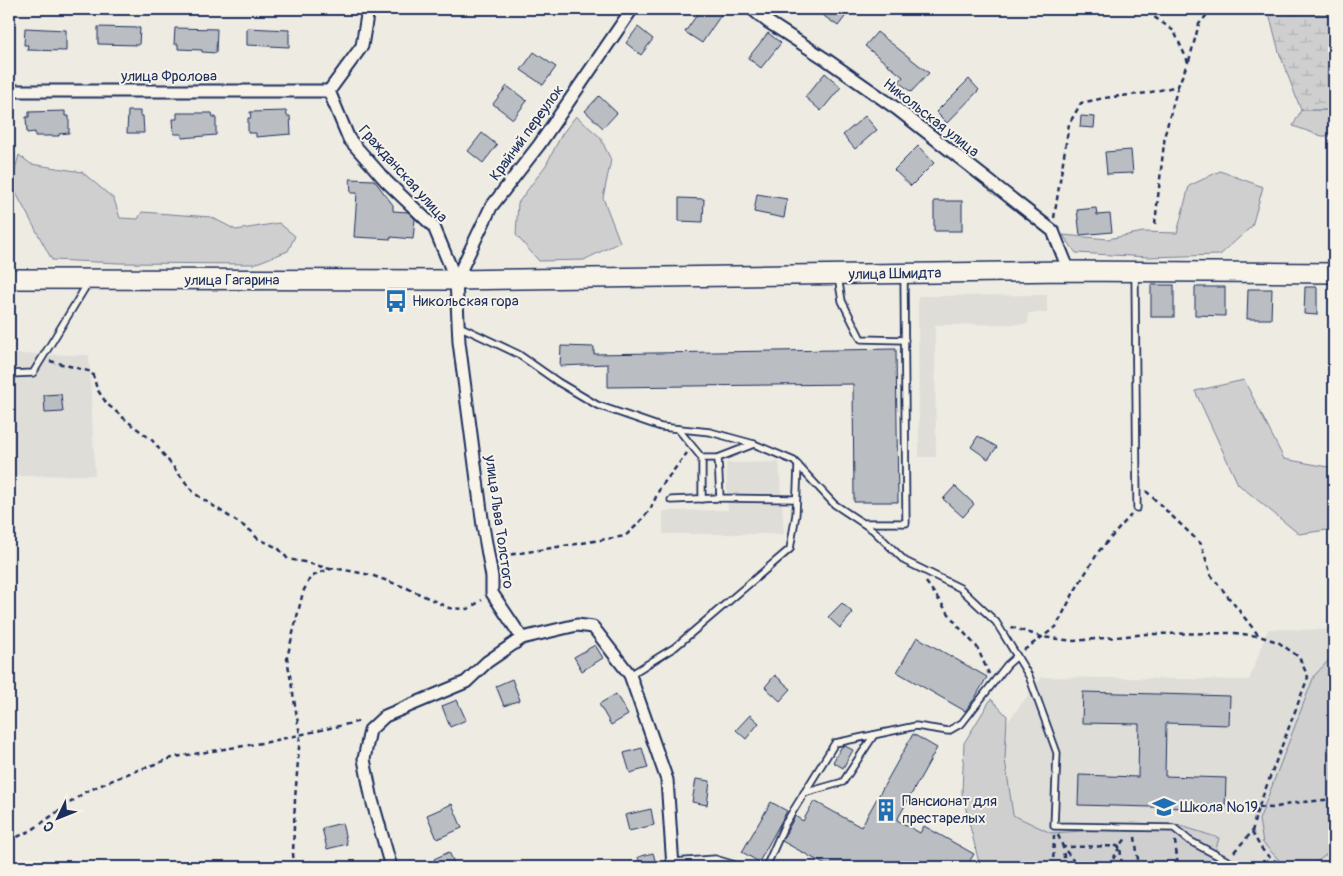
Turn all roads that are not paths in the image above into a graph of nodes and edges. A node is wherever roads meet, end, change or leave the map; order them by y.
1 (368, 9) edge
2 (632, 9) edge
3 (752, 9) edge
4 (9, 91) edge
5 (328, 91) junction
6 (1069, 271) junction
7 (1135, 272) junction
8 (1334, 273) edge
9 (904, 274) junction
10 (838, 275) junction
11 (9, 280) edge
12 (90, 280) junction
13 (456, 280) junction
14 (458, 326) junction
15 (905, 340) junction
16 (9, 374) edge
17 (678, 429) junction
18 (754, 444) junction
19 (702, 458) junction
20 (718, 458) junction
21 (798, 465) junction
22 (720, 498) junction
23 (796, 498) junction
24 (702, 499) junction
25 (671, 500) dead end
26 (1137, 508) road end
27 (863, 523) junction
28 (522, 638) junction
29 (1017, 656) junction
30 (630, 675) junction
31 (874, 735) junction
32 (804, 793) junction
33 (673, 865) edge
34 (391, 867) edge
35 (742, 867) edge
36 (766, 867) edge
37 (1239, 867) edge

1 - 5 street
2 - 13 street, Крайний переулок
3 - 6 street, Никольская улица
4 - 5 street, улица Фролова
5 - 13 street, Гражданская улица
6 - 7 main road, улица Шмидта
6 - 9 main road, улица Шмидта
7 - 8 main road, улица Шмидта
7 - 26 lane
9 - 10 main road, улица Шмидта
9 - 15 lane
10 - 13 main road, улица Шмидта
10 - 15 lane
11 - 12 main road, улица Гагарина
12 - 13 main road, улица Гагарина
12 - 16 lane
13 - 14 street, улица Льва Толстого
14 - 17 lane
14 - 28 street, улица Льва Толстого
15 - 27 lane
17 - 18 lane
17 - 19 lane
18 - 20 lane
18 - 21 lane
19 - 20 lane
19 - 24 lane
20 - 22 lane
21 - 23 lane
21 - 27 lane
22 - 23 lane
22 - 24 lane
23 - 30 lane
24 - 25 lane
27 - 29 lane
28 - 30 street
28 - 34 street
29 - 31 lane
29 - 37 lane
30 - 33 street
31 - 32 lane
31 - 32 lane
32 - 36 lane
33 - 35 lane

